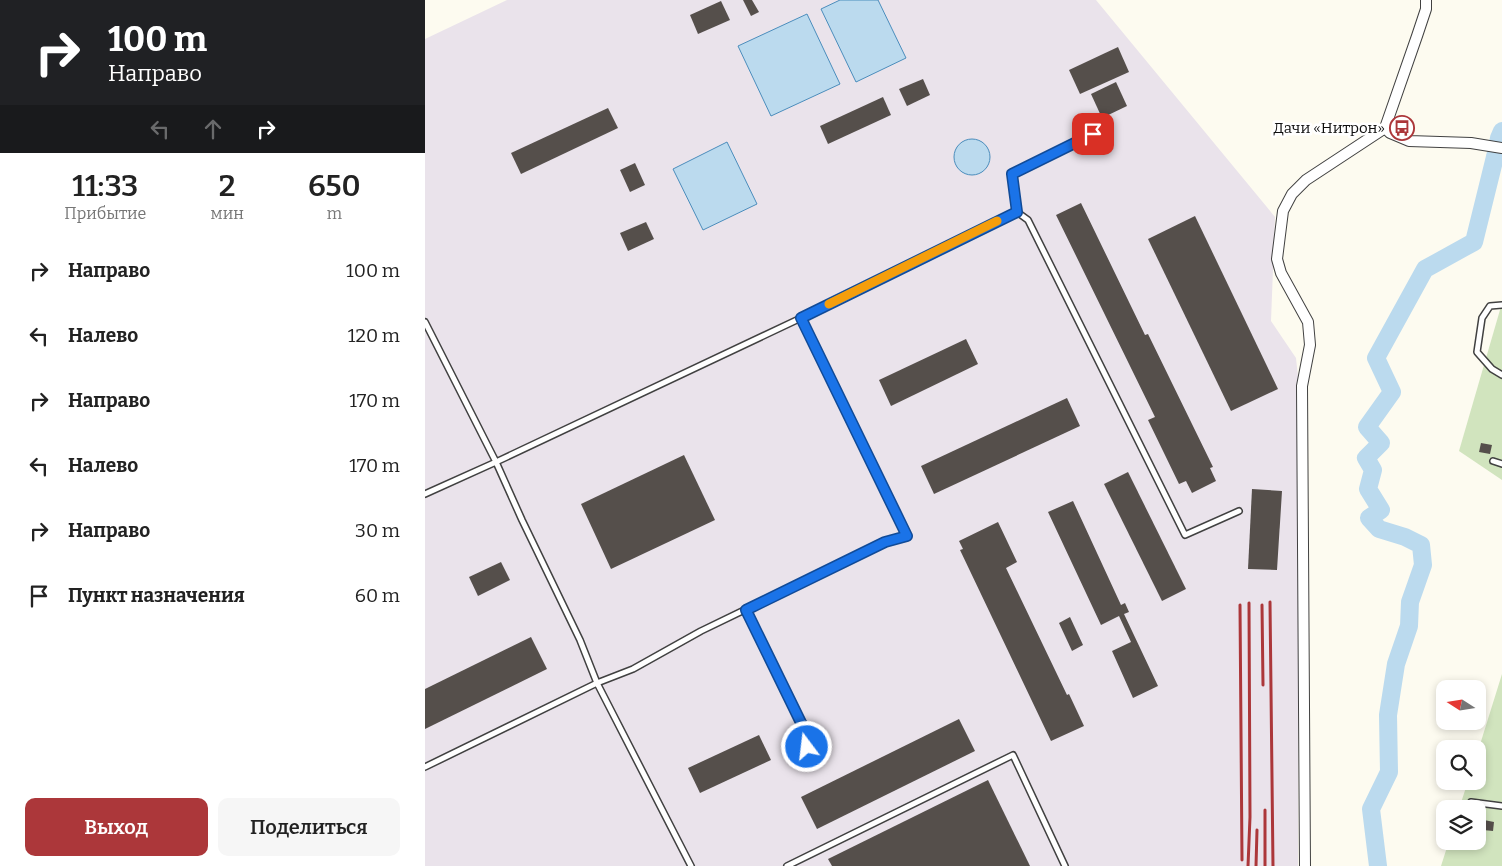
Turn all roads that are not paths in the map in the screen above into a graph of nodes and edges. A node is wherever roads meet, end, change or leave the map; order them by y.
1 (1426, 0) edge
2 (1385, 128) junction
3 (1093, 134) dead end
4 (1502, 148) edge
5 (1017, 212) junction
6 (1502, 305) edge
7 (801, 318) junction
8 (425, 322) edge
9 (1502, 375) edge
10 (1493, 461) dead end
11 (496, 462) junction
12 (1502, 464) edge
13 (425, 494) edge
14 (1239, 512) dead end
15 (746, 610) junction
16 (597, 683) junction
17 (807, 747) dead end
18 (425, 767) edge
19 (1486, 804) edge
20 (1502, 806) edge
21 (691, 866) edge
22 (787, 866) edge
23 (1065, 866) edge
24 (1305, 866) edge

1 - 2 street
2 - 4 street
2 - 24 street
3 - 5 lane
5 - 7 lane
5 - 14 lane
6 - 9 lane
7 - 11 lane
7 - 15 lane
8 - 11 lane
10 - 12 lane
11 - 13 lane
11 - 16 lane
15 - 16 lane
15 - 17 lane
16 - 18 lane
16 - 21 lane
19 - 20 lane
22 - 23 lane

